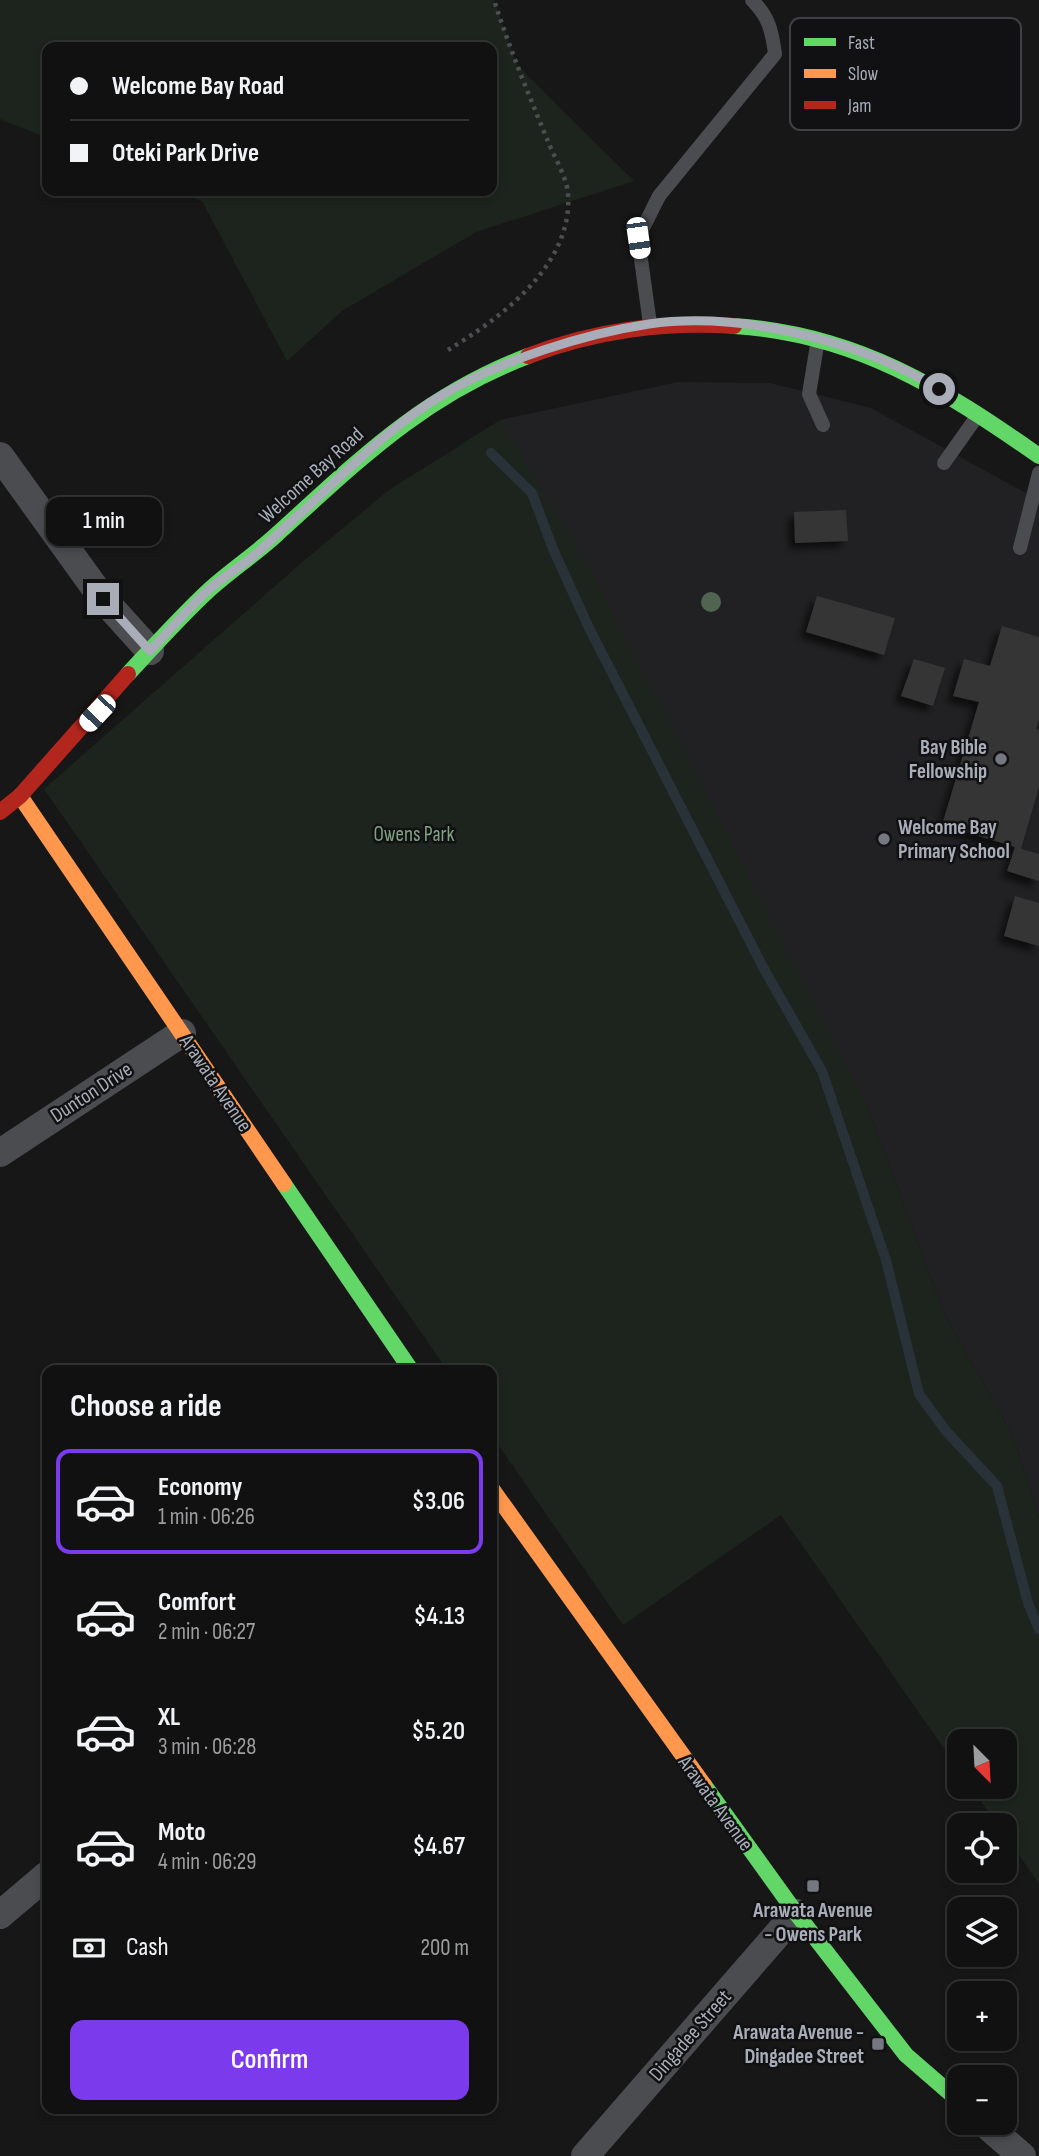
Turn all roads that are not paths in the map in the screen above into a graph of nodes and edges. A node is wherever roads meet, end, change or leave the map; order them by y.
1 (752, 0) edge
2 (650, 324) junction
3 (818, 338) junction
4 (979, 414) junction
5 (823, 425) dead end
6 (0, 456) edge
7 (1039, 456) edge
8 (944, 463) dead end
9 (1039, 473) edge
10 (1020, 548) dead end
11 (150, 651) junction
12 (20, 796) junction
13 (0, 811) edge
14 (182, 1033) junction
15 (0, 1153) edge
16 (408, 1365) edge
17 (500, 1519) edge
18 (42, 1879) edge
19 (796, 1913) junction
20 (0, 1915) edge
21 (947, 2091) edge
22 (998, 2135) edge
23 (585, 2156) edge
24 (1022, 2156) edge

1 - 2 lane
2 - 3 street, Welcome Bay Road
2 - 11 street, Welcome Bay Road
3 - 4 street, Welcome Bay Road
3 - 5 lane
4 - 7 street, Welcome Bay Road
4 - 8 lane
6 - 11 street
9 - 10 lane
11 - 12 street, Welcome Bay Road
12 - 13 street, Welcome Bay Road
12 - 14 street, Arawata Avenue
14 - 15 street, Dunton Drive
14 - 16 street, Arawata Avenue
17 - 19 street, Arawata Avenue
18 - 20 street
19 - 21 street, Arawata Avenue
19 - 23 street, Dingadee Street
22 - 24 street

